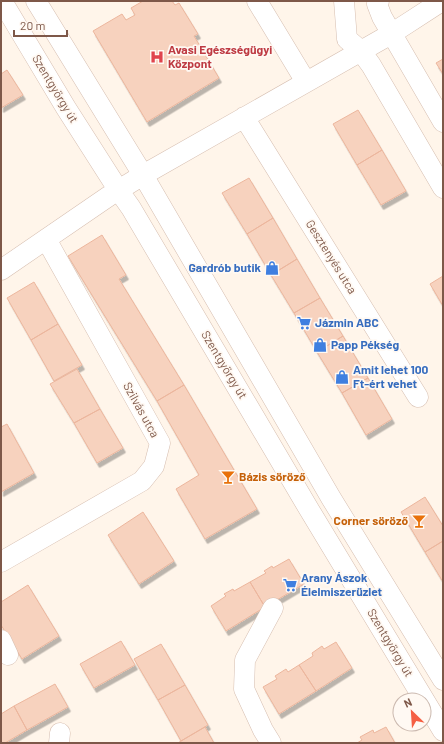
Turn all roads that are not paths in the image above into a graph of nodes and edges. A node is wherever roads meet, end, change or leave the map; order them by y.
1 (2, 1) edge
2 (36, 1) edge
3 (257, 1) edge
4 (344, 1) edge
5 (379, 1) edge
6 (442, 1) edge
7 (391, 34) junction
8 (360, 50) junction
9 (306, 82) junction
10 (244, 117) junction
11 (442, 118) edge
12 (143, 175) junction
13 (443, 188) edge
14 (119, 191) junction
15 (46, 239) junction
16 (1, 270) edge
17 (418, 397) dead end
18 (1, 562) edge
19 (273, 608) dead end
20 (443, 680) edge
21 (443, 731) edge
22 (271, 743) edge

1 - 14 street, Szentgyörgy út
2 - 12 street, Szentgyörgy út
3 - 9 street
4 - 8 street
5 - 7 street
6 - 7 street
7 - 8 street
7 - 11 street
8 - 9 street
8 - 13 street
9 - 10 street
10 - 12 street
10 - 17 street, Gesztenyés utca
12 - 14 street
12 - 20 street, Szentgyörgy út
14 - 15 street
14 - 21 street, Szentgyörgy út
15 - 16 street
15 - 18 street, Szilvás utca
19 - 22 street

